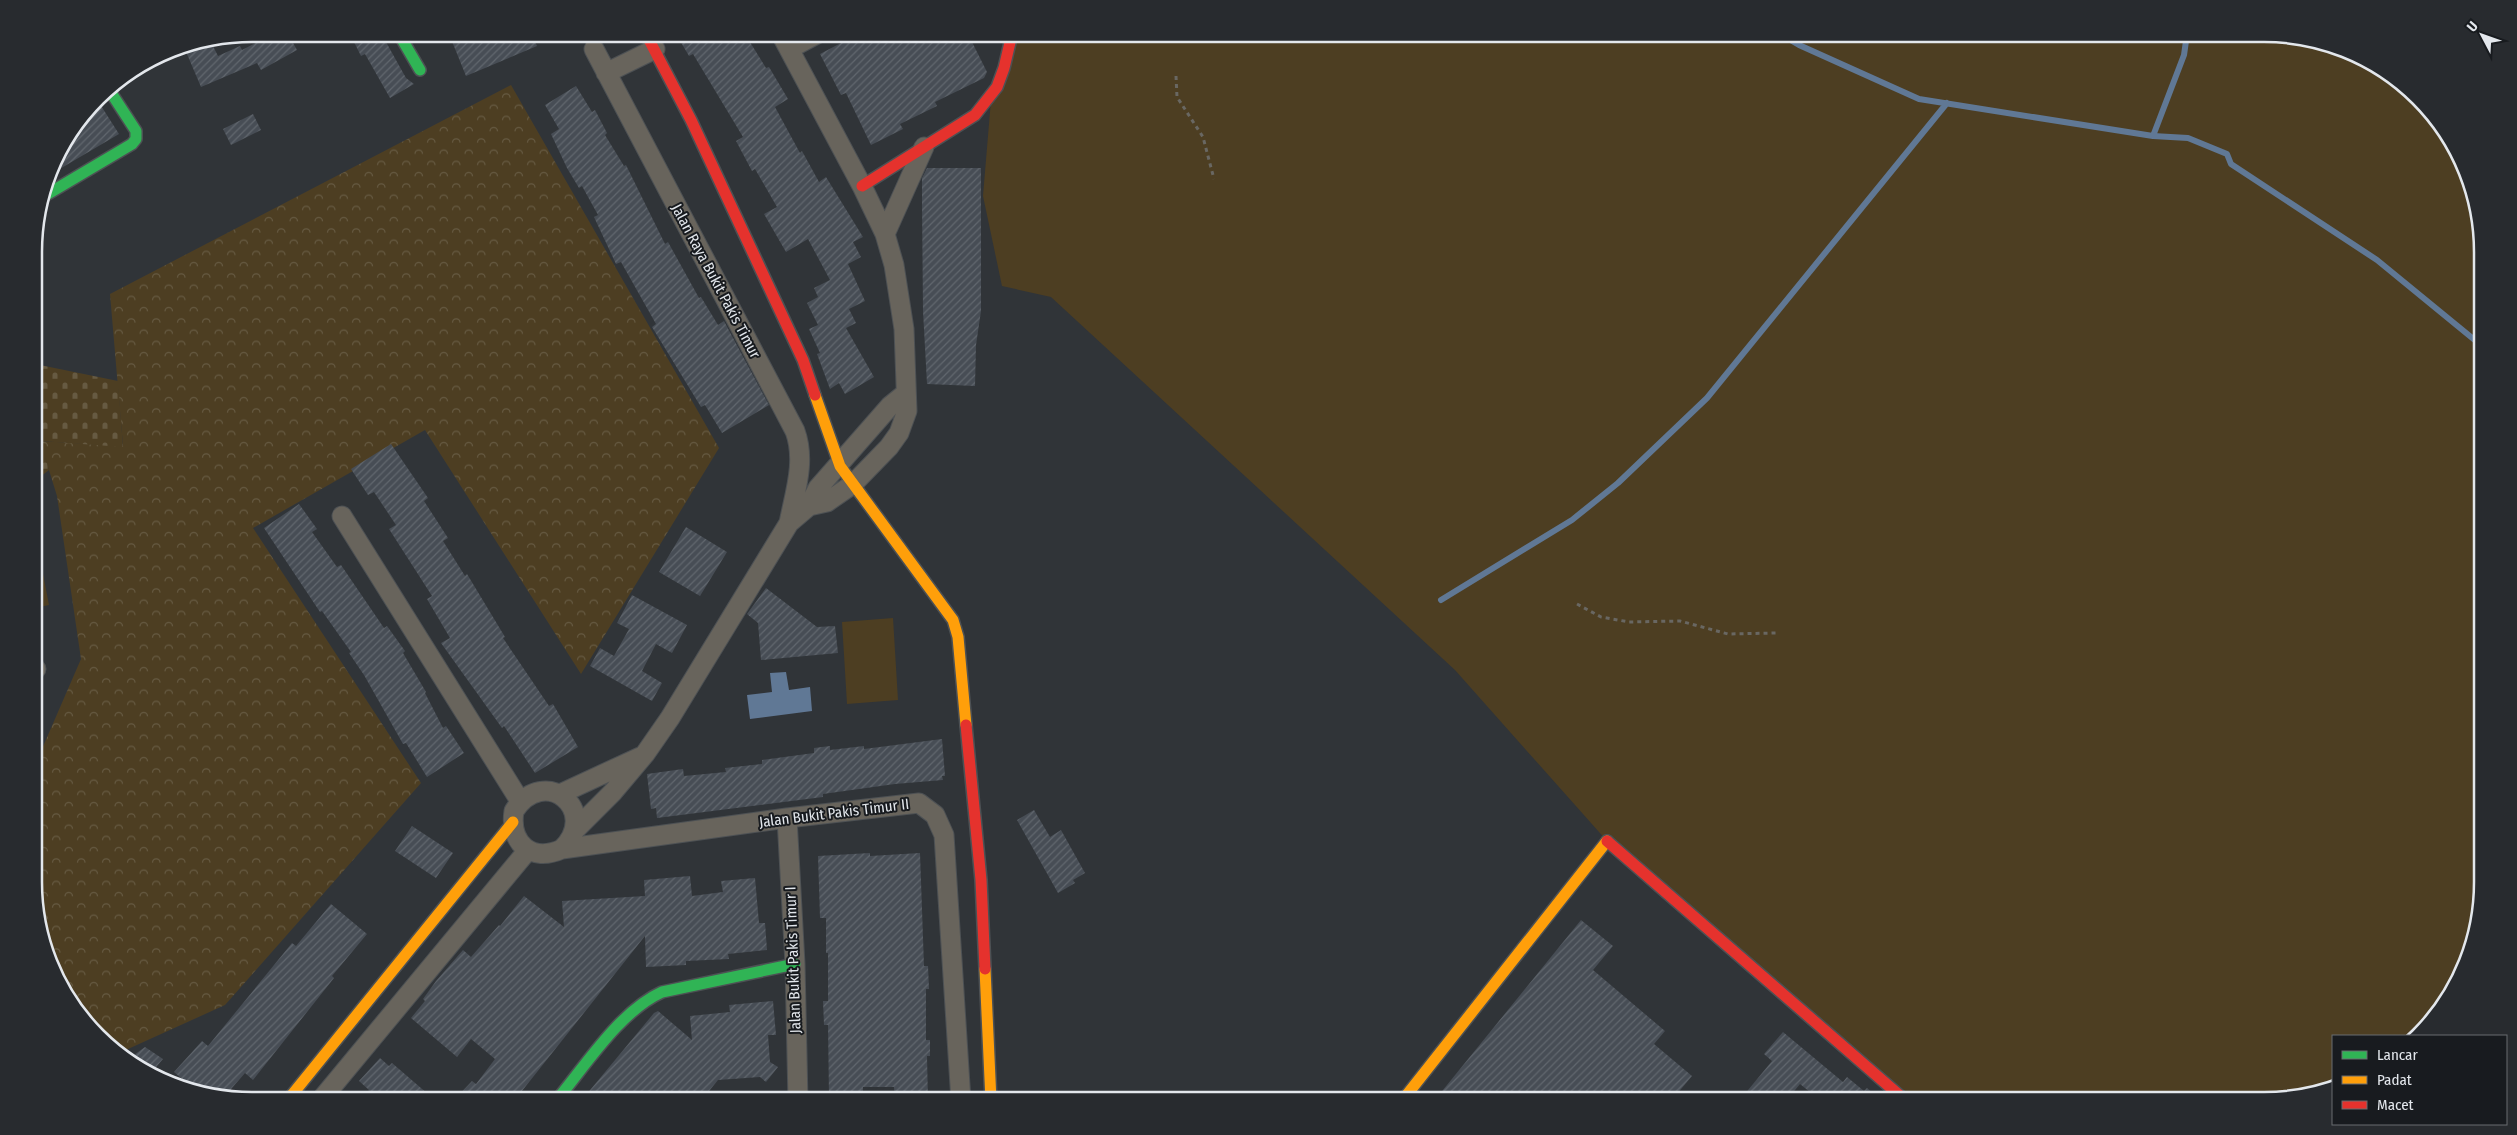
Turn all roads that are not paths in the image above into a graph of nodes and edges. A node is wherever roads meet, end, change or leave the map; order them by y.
1 (404, 42) edge
2 (650, 42) edge
3 (786, 42) edge
4 (1010, 42) edge
5 (594, 49) dead end
6 (420, 70) dead end
7 (606, 72) junction
8 (113, 96) edge
9 (924, 147) junction
10 (862, 186) junction
11 (52, 191) edge
12 (885, 234) junction
13 (906, 393) junction
14 (840, 466) junction
15 (853, 484) junction
16 (810, 506) junction
17 (342, 516) dead end
18 (789, 523) junction
19 (645, 754) junction
20 (560, 794) junction
21 (520, 801) junction
22 (787, 818) junction
23 (513, 822) junction
24 (575, 830) junction
25 (562, 849) junction
26 (528, 850) junction
27 (795, 964) junction
28 (294, 1092) edge
29 (327, 1092) edge
30 (563, 1092) edge
31 (793, 1092) edge
32 (961, 1092) edge
33 (990, 1092) edge
34 (1409, 1092) edge
35 (1896, 1092) edge

1 - 6 street
2 - 7 street
2 - 14 street
3 - 10 street, Jalan Raya Bukit Pakis Timur
4 - 9 street
5 - 7 street, Jalan Raya Bukit Pakis Timur
7 - 18 street, Jalan Raya Bukit Pakis Timur
8 - 11 street
9 - 10 street
9 - 12 street
10 - 12 street, Jalan Raya Bukit Pakis Timur
12 - 13 street, Jalan Raya Bukit Pakis Timur
13 - 14 street, Jalan Raya Bukit Pakis Timur
13 - 15 street, Jalan Raya Bukit Pakis Timur
14 - 15 street
14 - 16 street, Jalan Raya Bukit Pakis Timur
15 - 16 street, Jalan Raya Bukit Pakis Timur
15 - 33 street
16 - 18 street, Jalan Raya Bukit Pakis Timur
17 - 21 street
18 - 19 street, Jalan Raya Bukit Pakis Timur
19 - 20 street
19 - 24 street, Jalan Raya Bukit Pakis Timur
20 - 21 street
20 - 24 street
21 - 23 street
22 - 25 street, Jalan Bukit Pakis Timur II
22 - 27 street, Jalan Bukit Pakis Timur I
22 - 32 street, Jalan Bukit Pakis Timur II
23 - 26 street
23 - 28 street
24 - 25 street
25 - 26 street
26 - 29 street
27 - 30 street
27 - 31 street, Jalan Bukit Pakis Timur I
34 - 35 street

